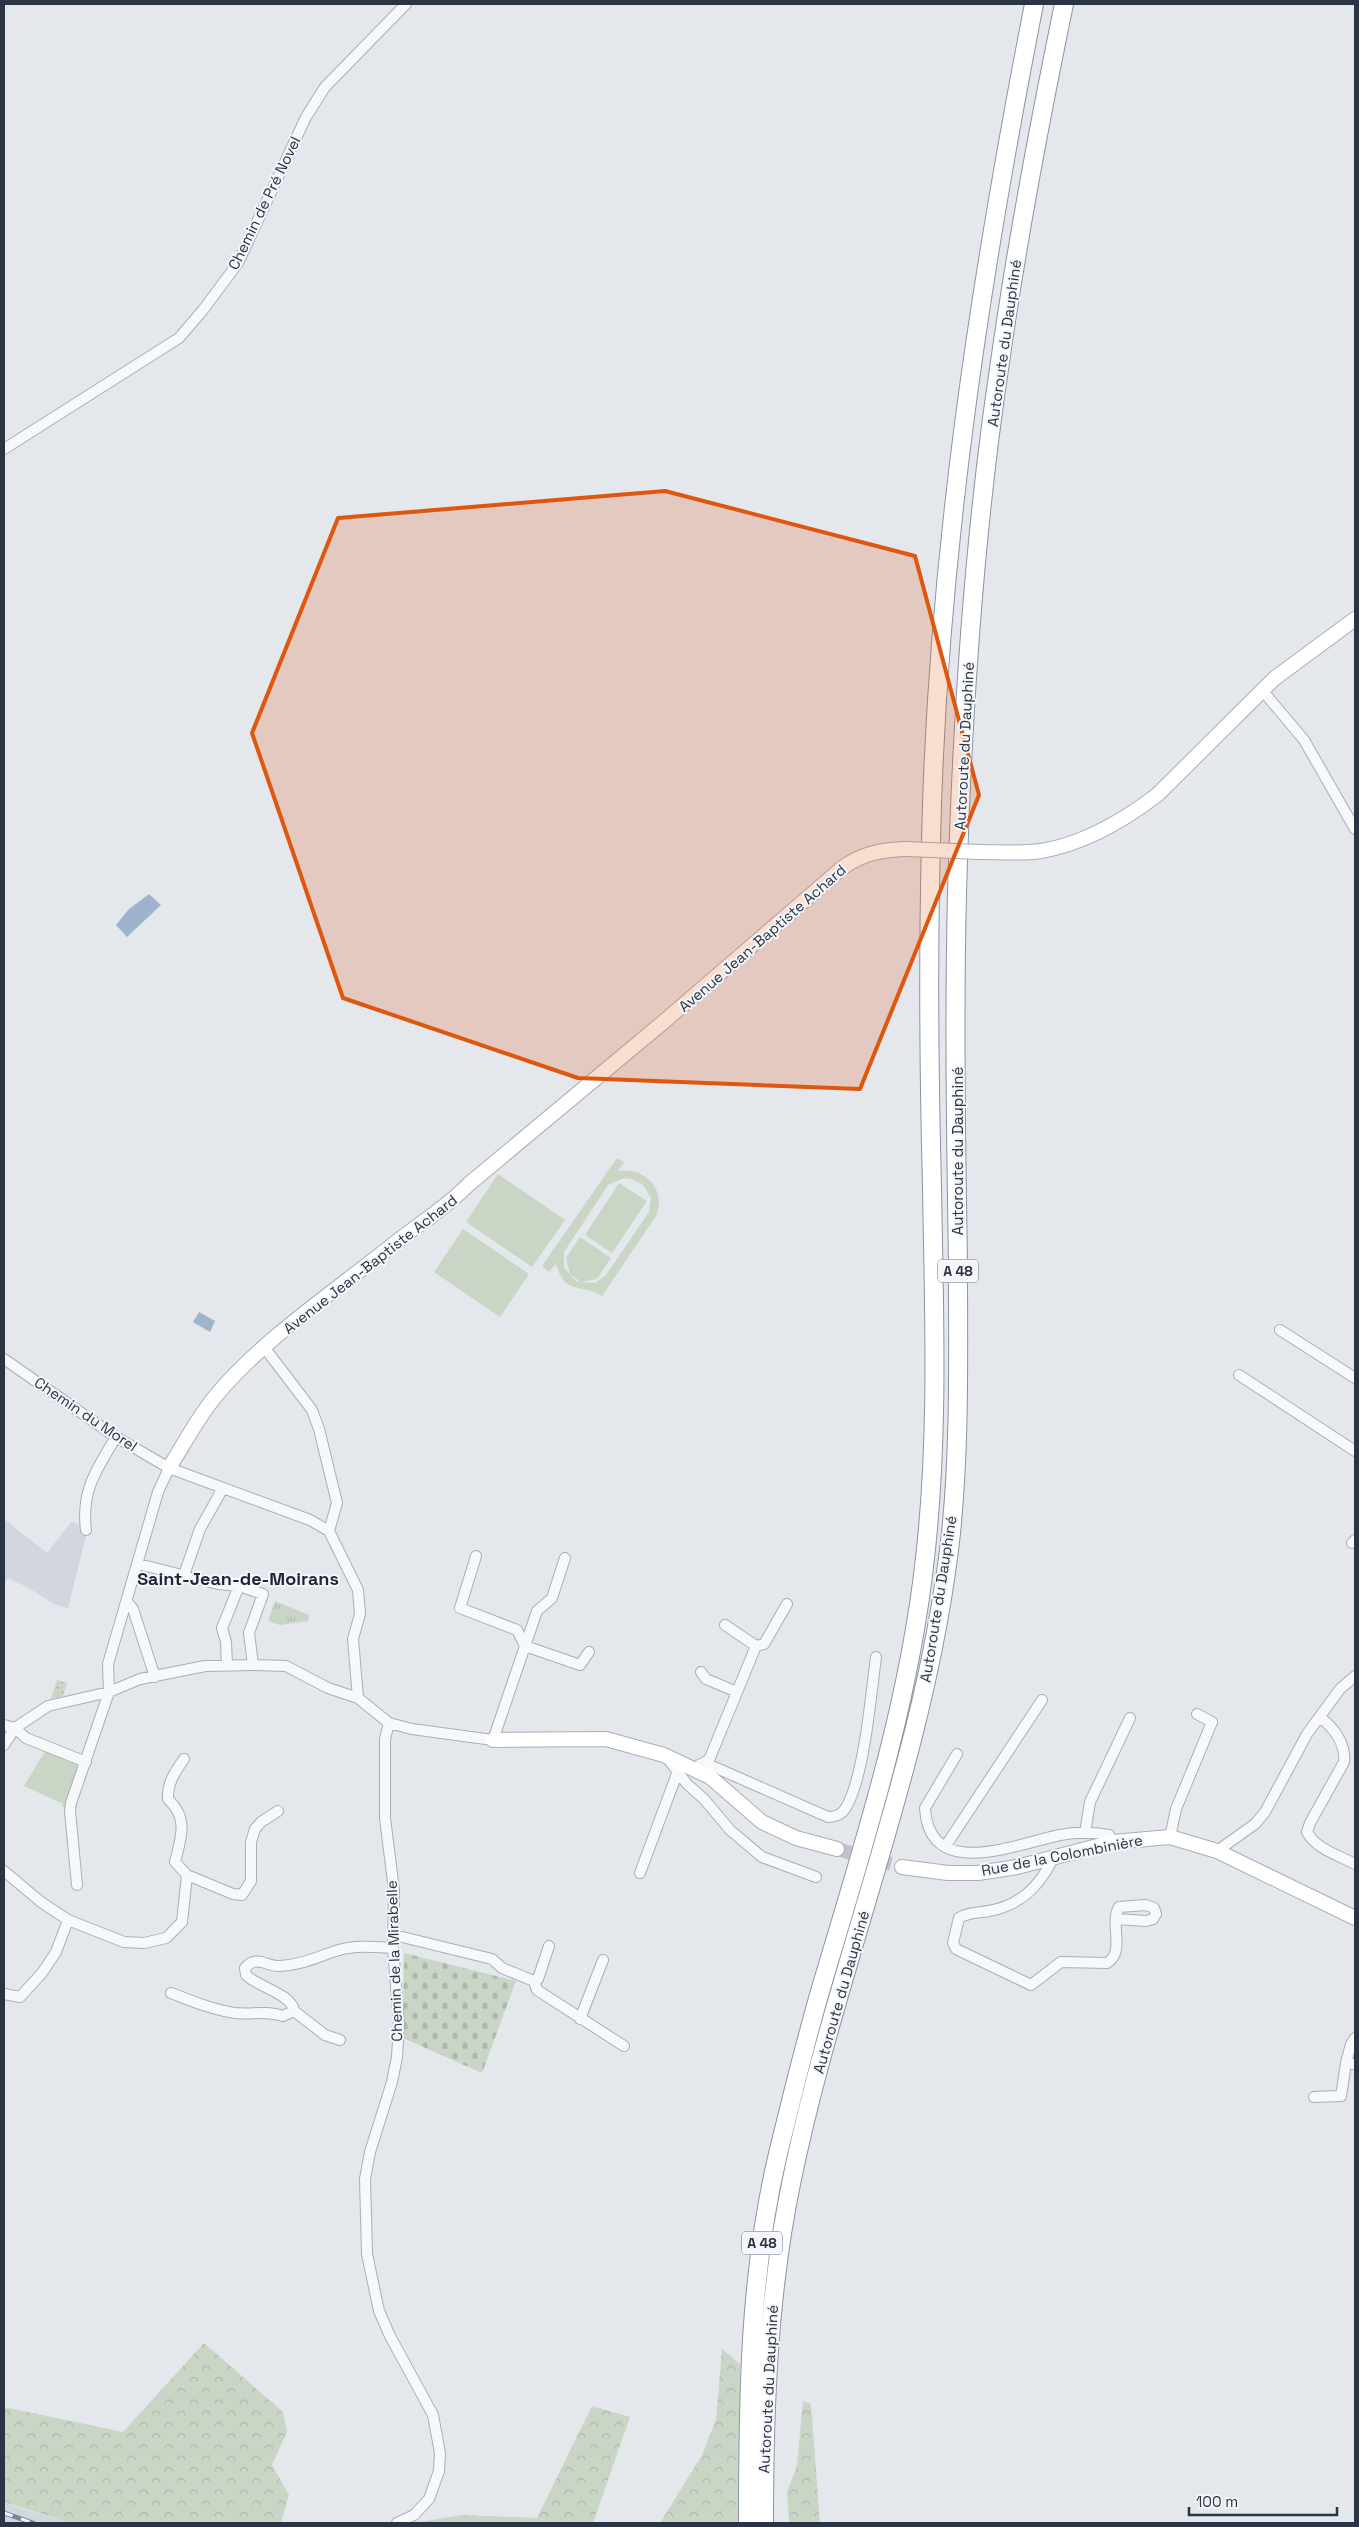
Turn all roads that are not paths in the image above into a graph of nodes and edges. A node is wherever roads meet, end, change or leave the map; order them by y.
1 (406, 4) edge
2 (1034, 4) edge
3 (1064, 4) edge
4 (4, 449) edge
5 (1355, 620) edge
6 (1262, 690) junction
7 (1355, 829) edge
8 (1280, 1330) dead end
9 (264, 1347) junction
10 (4, 1359) edge
11 (1238, 1375) dead end
12 (1355, 1378) edge
13 (116, 1437) junction
14 (1355, 1451) edge
15 (169, 1468) junction
16 (222, 1488) junction
17 (86, 1530) dead end
18 (329, 1531) junction
19 (476, 1556) dead end
20 (565, 1558) dead end
21 (138, 1564) junction
22 (184, 1575) junction
23 (239, 1586) junction
24 (127, 1602) junction
25 (788, 1604) dead end
26 (725, 1624) dead end
27 (525, 1646) junction
28 (756, 1646) junction
29 (588, 1652) dead end
30 (876, 1657) dead end
31 (227, 1665) junction
32 (253, 1665) junction
33 (701, 1672) dead end
34 (1355, 1676) edge
35 (155, 1677) junction
36 (109, 1692) junction
37 (737, 1692) junction
38 (358, 1698) junction
39 (1042, 1700) dead end
40 (1198, 1714) dead end
41 (1320, 1717) junction
42 (1130, 1718) dead end
43 (389, 1723) junction
44 (4, 1725) edge
45 (15, 1728) junction
46 (493, 1740) junction
47 (4, 1745) edge
48 (957, 1754) dead end
49 (664, 1755) junction
50 (184, 1759) dead end
51 (86, 1762) junction
52 (693, 1768) junction
53 (678, 1771) junction
54 (278, 1811) dead end
55 (1085, 1833) junction
56 (1170, 1837) junction
57 (1113, 1842) junction
58 (945, 1847) junction
59 (837, 1849) tunnel mouth
60 (1216, 1851) junction
61 (1053, 1858) junction
62 (1355, 1864) edge
63 (902, 1867) tunnel mouth
64 (4, 1871) edge
65 (640, 1874) dead end
66 (188, 1876) junction
67 (816, 1877) dead end
68 (77, 1885) dead end
69 (1355, 1918) edge
70 (68, 1920) junction
71 (1117, 1920) dead end
72 (394, 1935) junction
73 (549, 1946) dead end
74 (393, 1948) junction
75 (603, 1960) dead end
76 (534, 1981) junction
77 (171, 1993) dead end
78 (4, 1994) edge
79 (294, 2011) junction
80 (580, 2019) junction
81 (1355, 2038) edge
82 (340, 2040) dead end
83 (624, 2046) dead end
84 (1351, 2063) edge
85 (1314, 2097) dead end
86 (397, 2523) edge
87 (748, 2523) edge
88 (764, 2523) edge

1 - 4 street, Chemin de Pré Novel
2 - 87 highway, Autoroute du Dauphiné / A 48
3 - 88 highway, Autoroute du Dauphiné / A 48
5 - 6 street, Avenue Jean-Baptiste Achard
6 - 7 street
6 - 9 street, Avenue Jean-Baptiste Achard, bridge
8 - 12 street
9 - 15 street, Avenue Jean-Baptiste Achard
9 - 18 street
10 - 13 street, Chemin du Morel
11 - 14 street
13 - 15 street, Chemin du Morel
13 - 17 street
15 - 16 street, Chemin du Morel
15 - 21 street
16 - 18 street, Chemin du Morel
16 - 22 street
18 - 38 street
19 - 27 street
20 - 27 street
21 - 22 street
21 - 24 street
22 - 23 street
23 - 31 street
23 - 32 street
24 - 35 street
24 - 36 street
25 - 28 street
26 - 28 street
27 - 29 street
27 - 46 street
28 - 37 street
30 - 52 street
31 - 32 street
31 - 35 street
32 - 38 street
33 - 37 street
34 - 41 street
35 - 36 street
36 - 45 street
36 - 51 street
37 - 52 street
38 - 43 street
39 - 58 street
40 - 56 street
41 - 60 street
41 - 62 street
42 - 55 street
43 - 46 street
43 - 72 street, Chemin de la Mirabelle
44 - 45 street
45 - 47 street
45 - 51 street
46 - 49 street
48 - 58 street
49 - 52 street
49 - 53 street
50 - 66 street
51 - 68 street
52 - 59 street
53 - 65 street
53 - 67 street
54 - 66 street
55 - 57 street
55 - 58 street
56 - 57 street, Rue de la Colombinière
56 - 60 street, Rue de la Colombinière
57 - 61 street, Rue de la Colombinière
60 - 69 street, Rue de la Colombinière
61 - 63 street, Rue de la Colombinière
61 - 71 street
64 - 70 street
66 - 70 street
70 - 78 street
72 - 74 street, Chemin de la Mirabelle
72 - 76 street
73 - 76 street
74 - 79 street
74 - 86 street, Chemin de la Mirabelle
75 - 80 street
76 - 80 street
77 - 79 street
79 - 82 street
80 - 83 street
81 - 84 street
84 - 85 street

